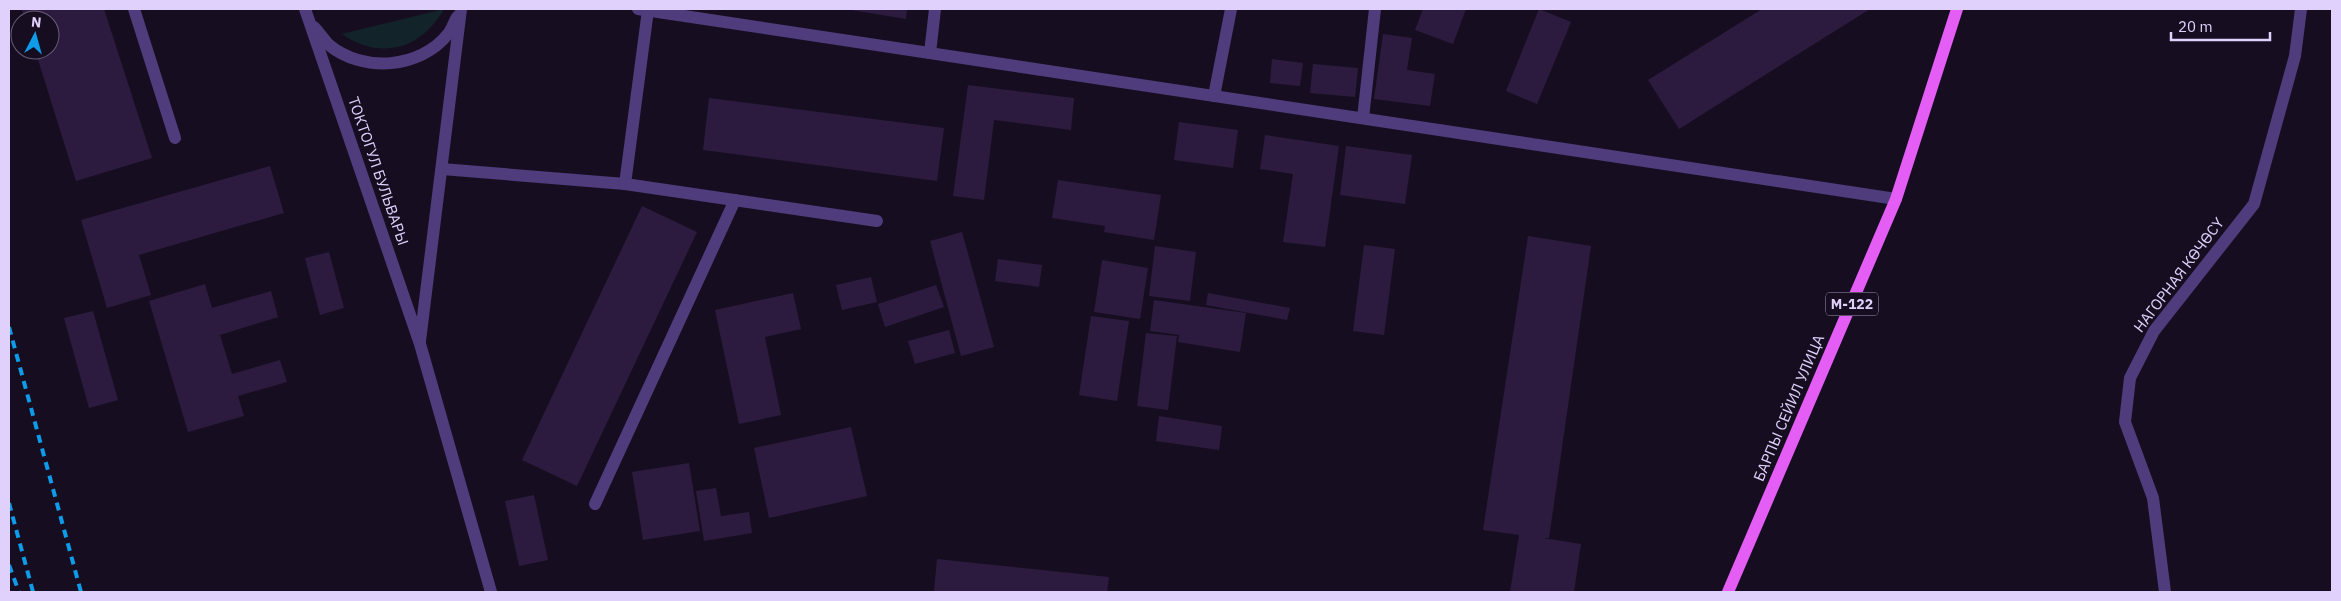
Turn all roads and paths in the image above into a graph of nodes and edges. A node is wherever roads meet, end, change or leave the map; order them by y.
1 (134, 9) edge
2 (306, 9) edge
3 (461, 9) edge
4 (935, 9) edge
5 (1231, 9) edge
6 (1375, 9) edge
7 (1957, 9) edge
8 (2302, 9) edge
9 (643, 10) edge
10 (930, 53) junction
11 (1214, 96) junction
12 (1363, 118) junction
13 (175, 138) dead end
14 (442, 169) junction
15 (625, 184) junction
16 (1896, 199) junction
17 (735, 200) junction
18 (877, 221) dead end
19 (420, 344) junction
20 (595, 504) dead end
21 (491, 592) edge
22 (1728, 592) edge
23 (2165, 592) edge

1 - 13 street
2 - 3 street
2 - 19 street, ТОКТОГУЛ БУЛЬВАРЫ
3 - 14 street, ТОКТОГУЛ БУЛЬВАРЫ
4 - 10 street
5 - 11 street
6 - 12 street
7 - 16 main road, БАРПЫ СЕЙИЛ УЛИЦА / М-122
8 - 23 street, НАГОРНАЯ КӨЧӨСҮ
9 - 10 street
9 - 15 street
10 - 11 street
11 - 12 street
12 - 16 street
14 - 15 street
14 - 19 street, ТОКТОГУЛ БУЛЬВАРЫ
15 - 17 street
16 - 22 main road, БАРПЫ СЕЙИЛ УЛИЦА / М-122
17 - 18 street
17 - 20 street
19 - 21 street, ТОКТОГУЛ БУЛЬВАРЫ

